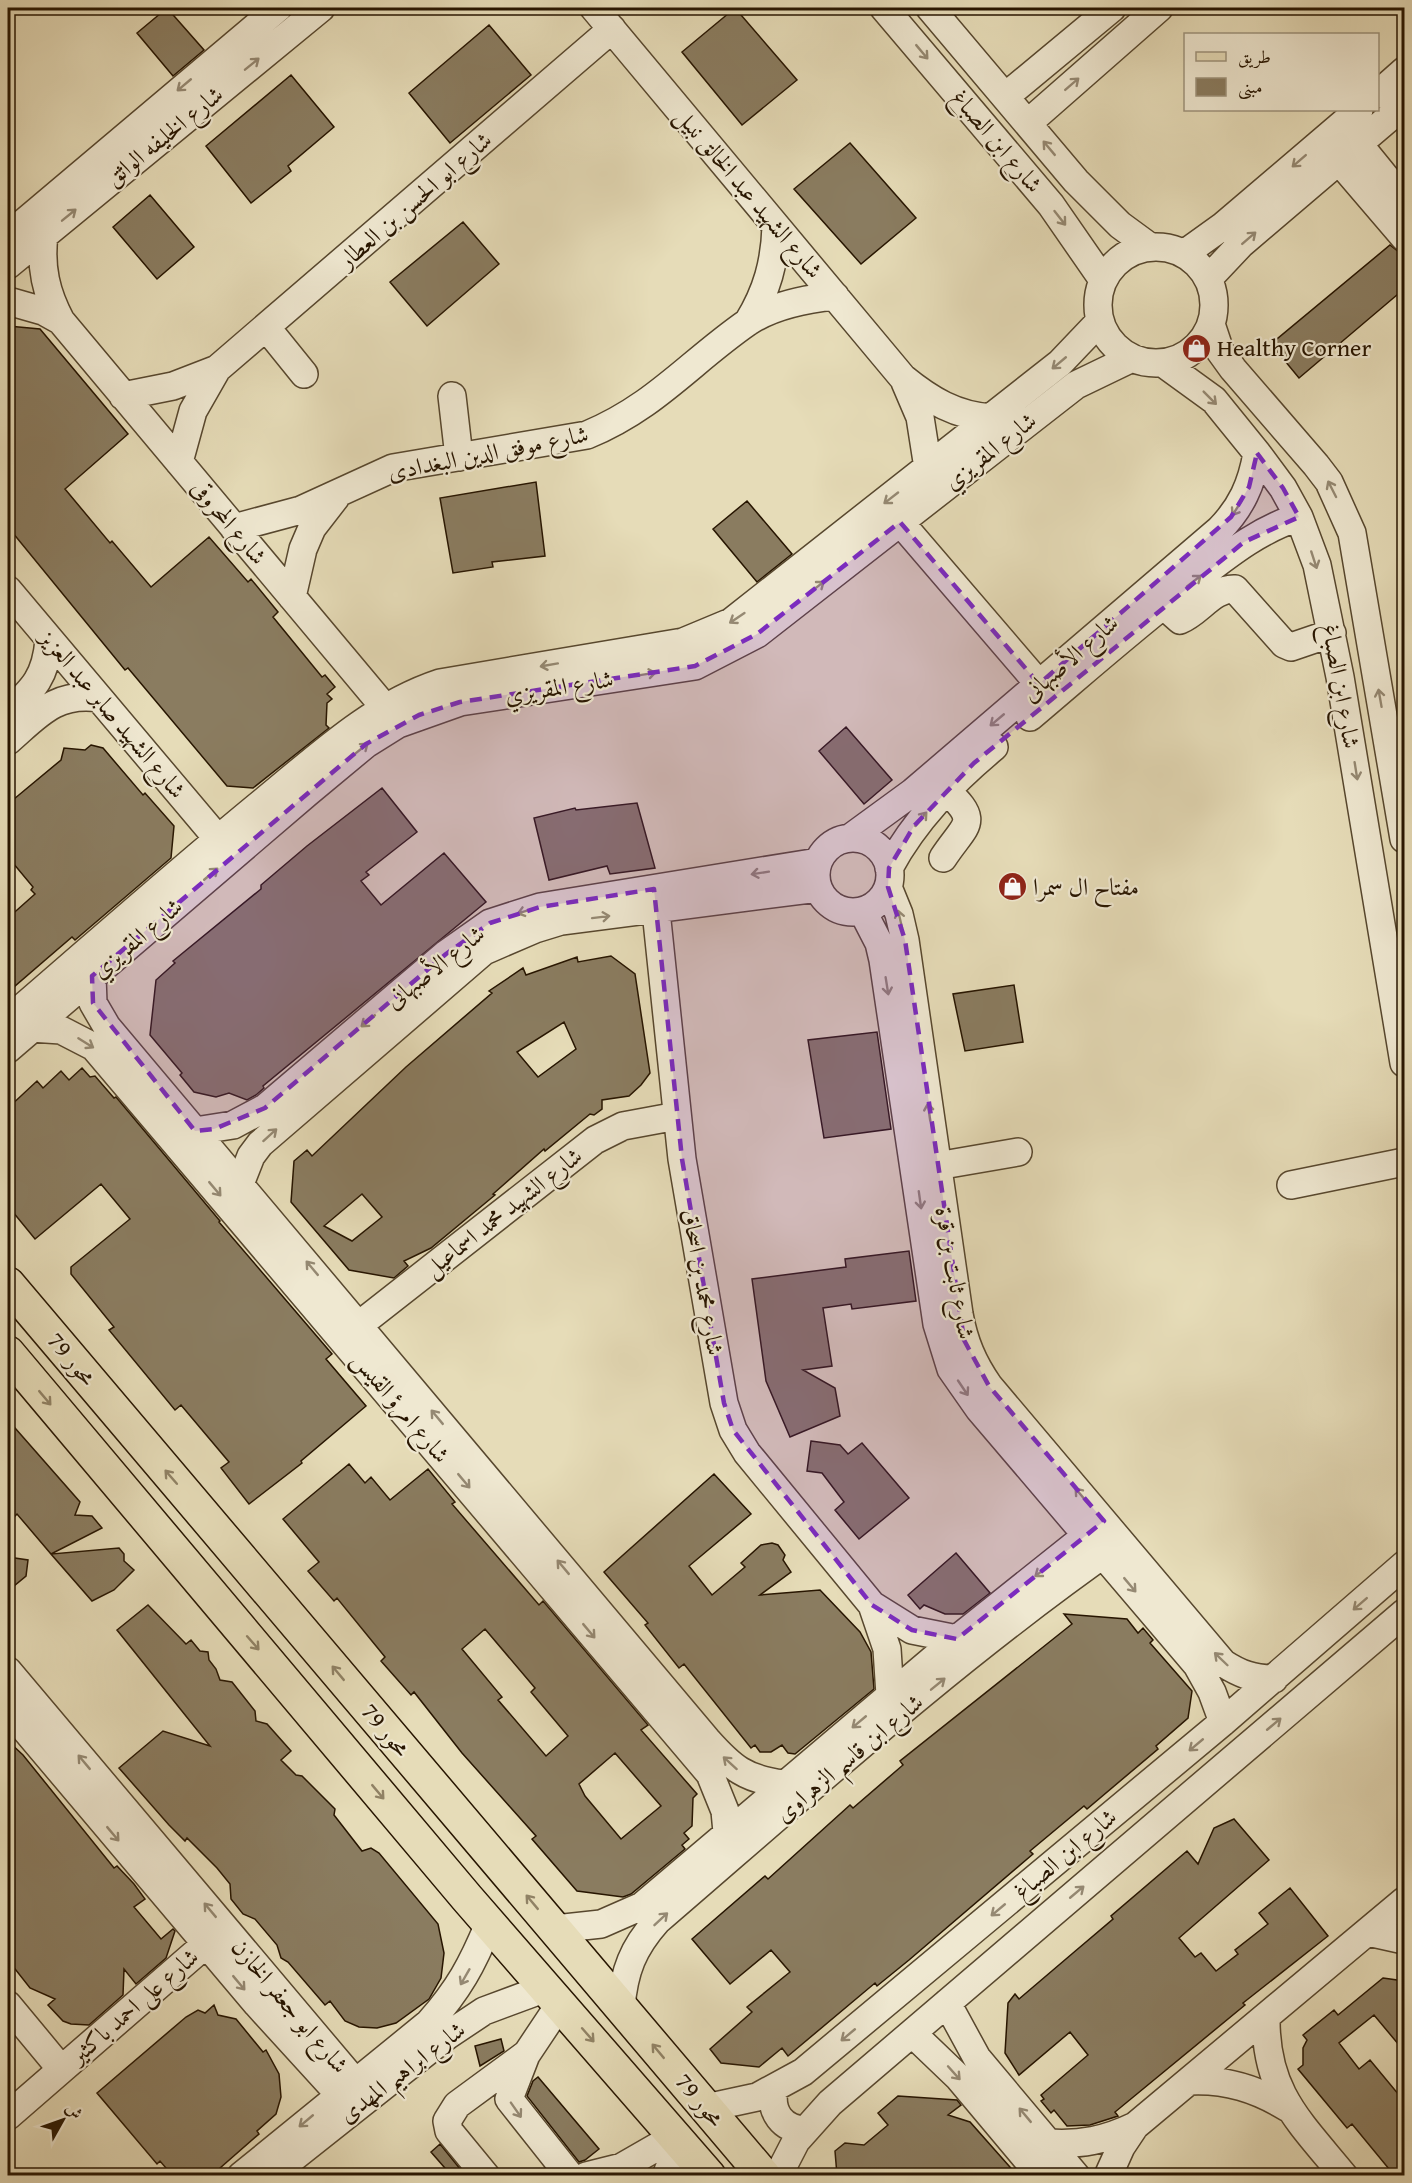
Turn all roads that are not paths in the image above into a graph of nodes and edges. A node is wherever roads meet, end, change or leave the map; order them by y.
1 (278, 8) edge
2 (321, 8) edge
3 (594, 8) edge
4 (884, 8) edge
5 (930, 8) edge
6 (1112, 8) edge
7 (1159, 8) edge
8 (612, 29) junction
9 (1404, 71) edge
10 (1379, 92) edge
11 (1006, 96) junction
12 (1404, 105) edge
13 (1028, 123) junction
14 (155, 127) junction
15 (1344, 136) edge
16 (1404, 200) edge
17 (777, 226) junction
18 (44, 235) junction
19 (8, 236) edge
20 (1404, 237) edge
21 (1150, 247) junction
22 (1184, 254) junction
23 (8, 265) edge
24 (1208, 279) junction
25 (1103, 280) junction
26 (835, 296) junction
27 (8, 301) edge
28 (61, 321) junction
29 (1100, 321) junction
30 (748, 322) junction
31 (1211, 324) junction
32 (266, 327) junction
33 (1132, 358) junction
34 (1163, 363) junction
35 (216, 369) junction
36 (304, 374) dead end
37 (903, 378) junction
38 (123, 396) junction
39 (452, 396) dead end
40 (992, 418) junction
41 (1257, 453) junction
42 (459, 457) junction
43 (179, 462) junction
44 (928, 468) junction
45 (339, 493) junction
46 (1299, 517) junction
47 (900, 522) junction
48 (234, 528) junction
49 (8, 590) edge
50 (292, 597) junction
51 (1162, 605) junction
52 (1332, 633) junction
53 (49, 640) junction
54 (1039, 684) junction
55 (99, 698) junction
56 (8, 712) edge
57 (391, 716) junction
58 (8, 741) edge
59 (946, 790) junction
60 (850, 838) junction
61 (218, 839) junction
62 (1404, 839) edge
63 (943, 858) dead end
64 (818, 875) junction
65 (889, 877) junction
66 (656, 911) junction
67 (863, 912) junction
68 (92, 976) junction
69 (19, 1024) edge
70 (8, 1049) edge
71 (1404, 1062) edge
72 (677, 1116) junction
73 (195, 1131) junction
74 (1018, 1152) dead end
75 (928, 1157) junction
76 (1404, 1162) edge
77 (240, 1184) junction
78 (1291, 1185) dead end
79 (8, 1284) edge
80 (351, 1331) junction
81 (8, 1353) edge
82 (200, 1509) junction
83 (1104, 1538) junction
84 (174, 1549) junction
85 (1404, 1566) edge
86 (256, 1577) junction
87 (872, 1605) junction
88 (1404, 1613) edge
89 (228, 1614) junction
90 (957, 1639) junction
91 (8, 1671) edge
92 (1274, 1679) junction
93 (890, 1695) junction
94 (8, 1709) edge
95 (1223, 1722) junction
96 (837, 1753) junction
97 (783, 1784) junction
98 (727, 1832) junction
99 (1404, 1901) edge
100 (607, 1922) junction
101 (489, 1924) junction
102 (555, 1929) junction
103 (1368, 1932) junction
104 (1404, 1940) edge
105 (206, 1944) junction
106 (636, 1948) junction
107 (553, 1996) junction
108 (947, 2002) junction
109 (8, 2005) edge
110 (621, 2007) junction
111 (1266, 2017) junction
112 (912, 2032) junction
113 (526, 2055) junction
114 (62, 2069) junction
115 (1189, 2081) junction
116 (774, 2090) junction
117 (351, 2093) junction
118 (706, 2108) junction
119 (1288, 2108) junction
120 (8, 2116) edge
121 (1135, 2126) junction
122 (805, 2130) junction
123 (678, 2138) junction
124 (1049, 2143) junction
125 (617, 2171) edge
126 (241, 2175) edge
127 (270, 2175) edge
128 (486, 2175) edge
129 (570, 2175) edge
130 (586, 2175) edge
131 (666, 2175) edge
132 (709, 2175) edge
133 (764, 2175) edge
134 (778, 2175) edge
135 (1041, 2175) edge
136 (1076, 2175) edge
137 (1108, 2175) edge
138 (1344, 2175) edge

1 -> 14 street, شارع الخليفه الواثق
14 -> 2 street, شارع الخليفه الواثق
3 - 8 street, شارع الشهيد عبد الخالق نبيل
4 -> 25 street, شارع ابن الصباغ
5 - 11 street, شارع ابن الصباغ
6 - 11 street
13 -> 7 street
8 - 17 street, شارع الشهيد عبد الخالق نبيل
8 - 32 street, شارع ابو الحسن بن العطار
9 - 10 street
11 - 13 street, شارع ابن الصباغ
12 - 15 street
21 -> 13 street, شارع ابن الصباغ
18 -> 14 street, شارع الخليفه الواثق
14 - 19 street, شارع الخليفه الواثق
15 - 16 street
15 - 20 street
15 -> 22 street
24 -> 15 street
17 - 26 street, شارع الشهيد عبد الخالق نبيل
17 - 30 street, شارع موفق الدين البغدادى
18 - 23 street, شارع الخليفه الواثق
18 - 28 street, شارع المحروقى
21 - 22 street
21 - 25 street
22 - 24 street
24 - 31 street
25 - 29 street
26 - 30 street, شارع موفق الدين البغدادى
26 - 37 street, شارع الشهيد عبد الخالق نبيل
27 - 28 street, شارع المحروقى
28 - 38 street, شارع المحروقى
29 - 33 street
29 -> 40 street, شارع المقريزي
30 - 42 street, شارع موفق الدين البغدادى
31 - 34 street
62 -> 31 street, شارع ابن الصباغ
32 - 35 street, شارع ابو الحسن بن العطار
32 - 36 street
33 - 34 street
33 - 47 street, شارع المقريزي
34 -> 41 street, شارع ابن الصباغ
35 - 38 street, شارع ابو الحسن بن العطار
35 - 43 street, شارع ابو الحسن بن العطار
37 - 40 street, شارع الشهيد عبد الخالق نبيل
37 - 44 street, شارع الشهيد عبد الخالق نبيل
38 - 43 street, شارع المحروقى
39 - 42 street
40 - 44 street, شارع المقريزي
41 - 46 street, شارع ابن الصباغ
41 -> 54 street, شارع الأصبهانى
42 - 45 street, شارع موفق الدين البغدادى
43 - 48 street, شارع المحروقى
44 -> 57 street, شارع المقريزي
45 - 48 street, شارع موفق الدين البغدادى
45 - 50 street, شارع موفق الدين البغدادى
51 -> 46 street, شارع الأصبهانى
46 -> 52 street, شارع ابن الصباغ
47 - 54 street
57 -> 47 street, شارع المقريزي
48 - 50 street, شارع المحروقى
49 - 53 street, شارع الشهيد صابر عبد العزيز
50 - 57 street, شارع المحروقى
51 - 52 street
51 - 59 street, شارع الأصبهانى
52 -> 71 street, شارع ابن الصباغ
53 - 55 street, شارع الشهيد صابر عبد العزيز
53 - 56 street
54 -> 60 street, شارع الأصبهانى
55 - 58 street
55 - 61 street, شارع الشهيد صابر عبد العزيز
57 - 61 street, شارع المقريزي
68 -> 57 street, شارع المقريزي
59 - 63 street
65 -> 59 street, شارع الأصبهانى
60 - 64 street
60 - 65 street
61 - 69 street, شارع المقريزي
64 - 66 street, شارع الأصبهانى
64 - 67 street
64 -> 73 street, شارع الأصبهانى
65 - 67 street
75 -> 65 street, شارع ثابت بن قرة
66 - 72 street, شارع محمد بن اسحاق
77 -> 66 street, شارع الأصبهانى
67 -> 75 street, شارع ثابت بن قرة
68 - 69 street, شارع المقريزي
68 - 73 street, شارع امرؤ القيس
69 - 70 street, شارع المقريزي
69 -> 80 street, شارع امرؤ القيس
72 - 80 street, شارع الشهيد محمد اسماعيل
72 - 87 street, شارع محمد بن اسحاق
73 - 77 street, شارع امرؤ القيس
74 - 75 street
75 - 83 street, شارع ثابت بن قرة
76 - 78 street
80 -> 77 street, شارع امرؤ القيس
82 -> 79 main road, محور 79
97 -> 80 street, شارع امرؤ القيس
80 -> 98 street, شارع امرؤ القيس
81 -> 84 main road, محور 79
82 - 84 main road
82 - 86 main road, محور 79
83 -> 90 street, شارع ابن قاسم الزهراوى
92 -> 83 street, شارع ثابت بن قرة
83 -> 95 street, شارع ثابت بن قرة
96 -> 83 street, شارع ابن قاسم الزهراوى
84 - 89 main road, محور 79
85 -> 92 street, شارع ابن الصباغ
86 - 89 main road
102 -> 86 main road, محور 79
87 - 90 street, شارع محمد بن اسحاق
87 - 93 street, شارع محمد بن اسحاق
108 -> 88 street, شارع ابن الصباغ
89 -> 101 main road, محور 79
90 - 93 street, شارع ابن قاسم الزهراوى
117 -> 91 street, شارع ابو جعفر الخازن
92 - 95 street, شارع ابن الصباغ
93 -> 96 street, شارع ابن قاسم الزهراوى
94 -> 105 street, شارع ابو جعفر الخازن
95 -> 116 street, شارع ابن الصباغ
96 - 97 street, شارع ابن قاسم الزهراوى
106 -> 96 street, شارع ابن قاسم الزهراوى
97 - 98 street, شارع ابن قاسم الزهراوى
98 - 100 street, شارع ابن قاسم الزهراوى
99 - 103 street
100 - 102 street, شارع ابن قاسم الزهراوى
100 - 106 street
101 - 107 main road, محور 79
101 -> 117 street, شارع ابراهيم المهدى
102 - 110 main road, محور 79
103 - 104 street
103 - 111 street
105 - 114 street, شارع على احمد باكثير
105 -> 117 street, شارع ابو جعفر الخازن
106 - 110 street, شارع ابن قاسم الزهراوى
107 - 113 street
107 - 117 street, شارع ابراهيم المهدى
107 -> 123 main road, محور 79
108 - 112 street, شارع ابن الصباغ
124 -> 108 street
109 - 114 street
118 -> 110 main road, محور 79
111 - 115 street
111 - 119 street
112 - 122 street, شارع ابن الصباغ
112 -> 135 street
113 - 128 street
113 -> 129 street
114 - 120 street, شارع على احمد باكثير
115 - 119 street
115 - 121 street
116 - 118 street, شارع ابن الصباغ
116 - 122 street
117 -> 126 street, شارع ابراهيم المهدى
117 - 127 street, شارع ابراهيم المهدى
118 - 133 main road, محور 79
119 - 138 street
121 - 124 street
121 - 137 street
122 - 134 street, شارع ابن الصباغ
123 - 125 street
123 - 131 street
123 - 132 main road, محور 79
124 - 136 street
125 - 130 street

